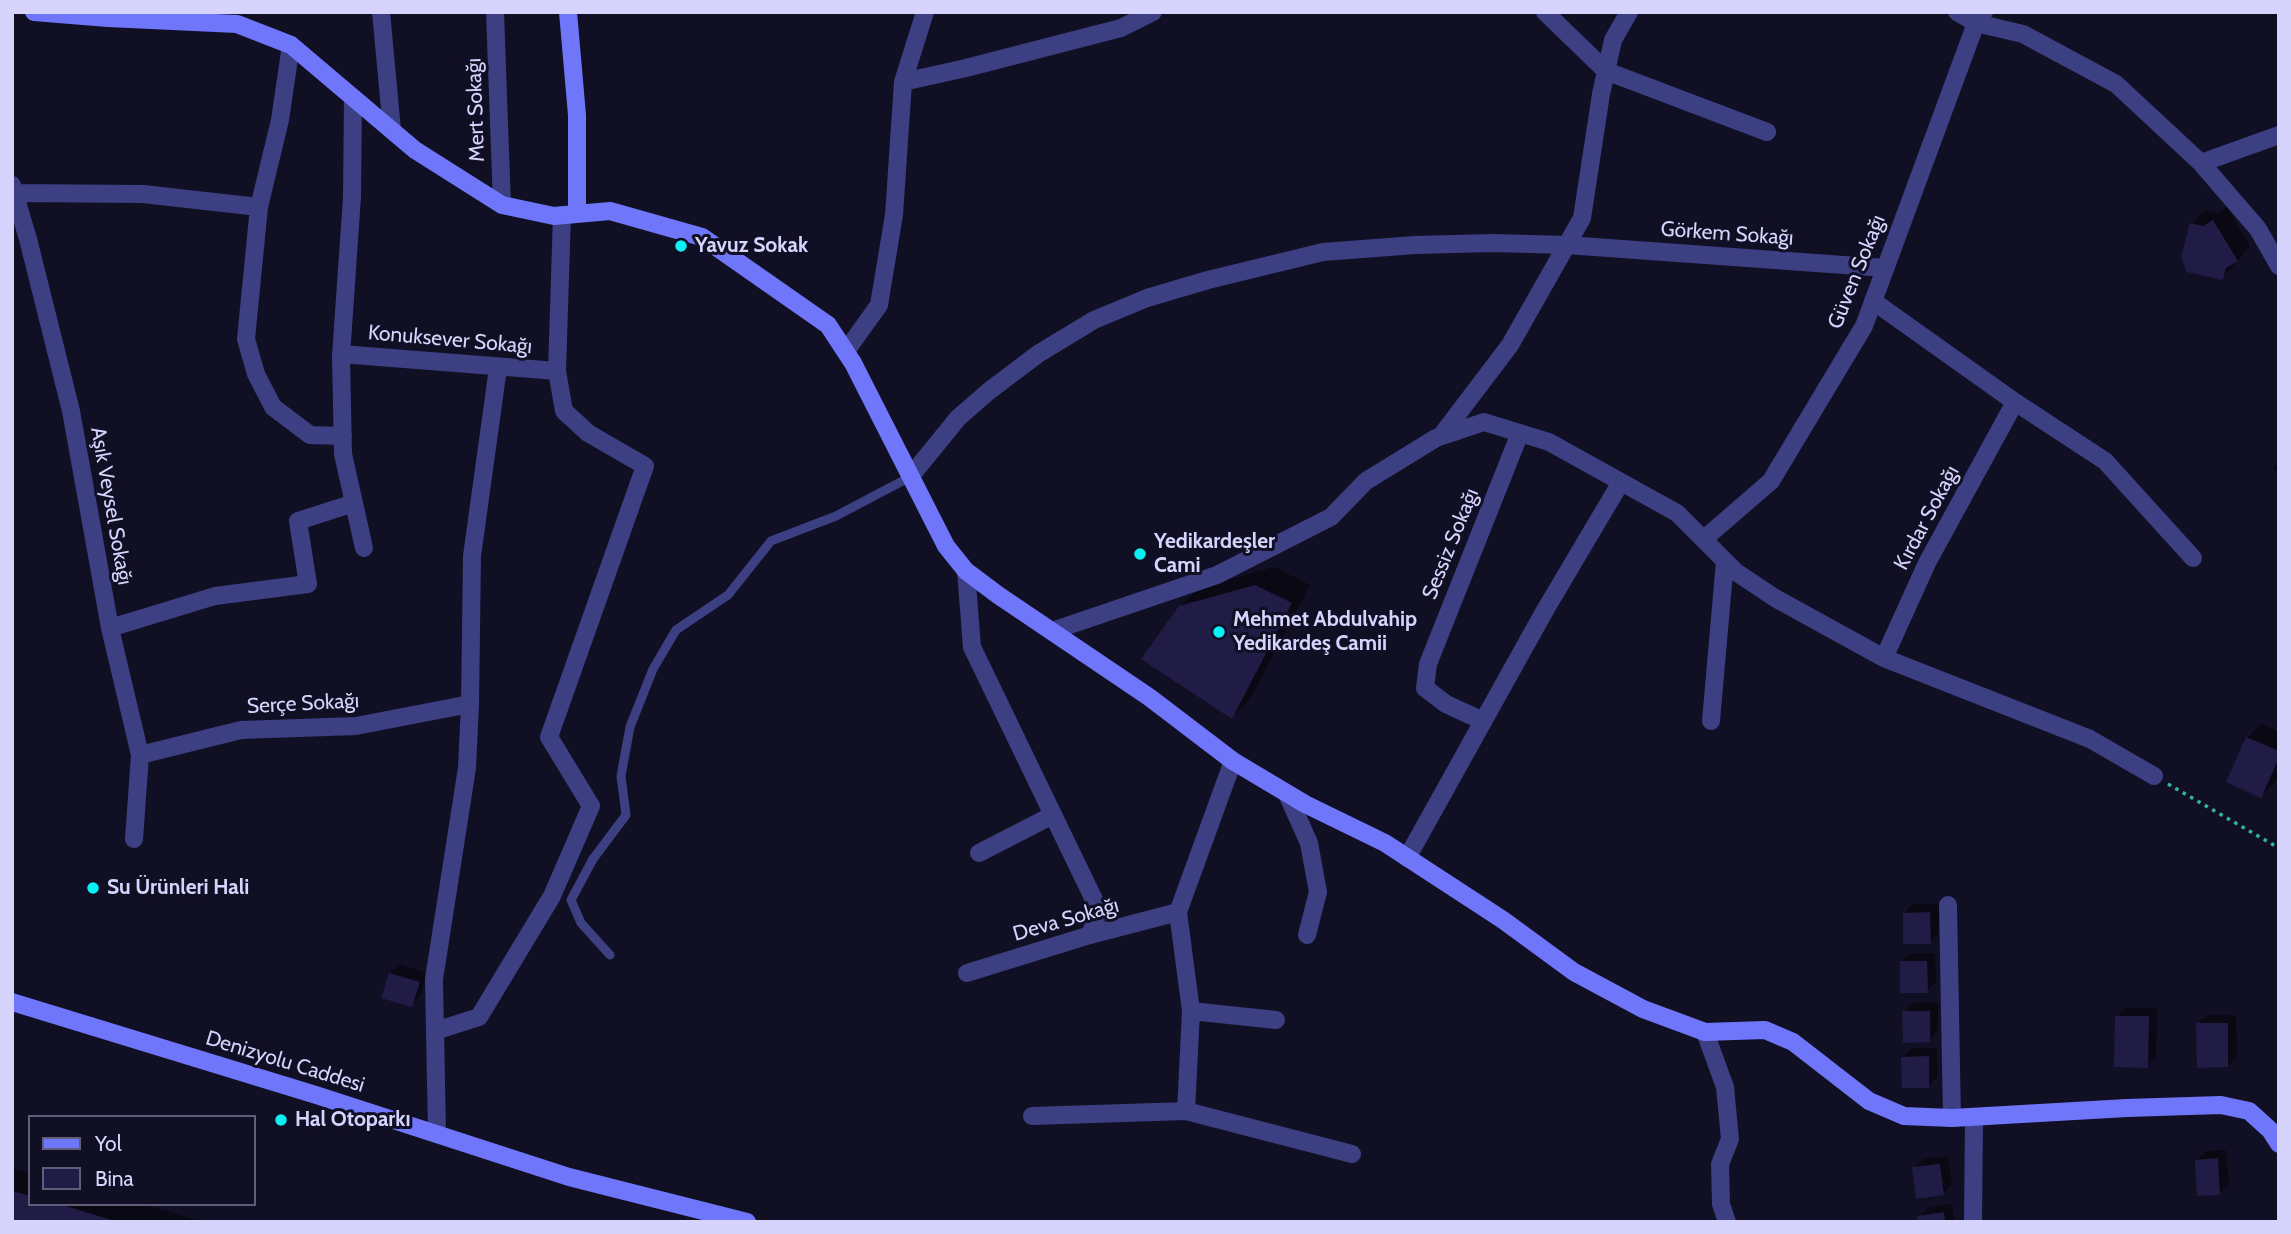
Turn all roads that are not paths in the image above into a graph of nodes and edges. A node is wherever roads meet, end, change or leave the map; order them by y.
1 (34, 12) edge
2 (381, 12) edge
3 (495, 12) edge
4 (568, 12) edge
5 (925, 12) edge
6 (1153, 12) edge
7 (1545, 12) edge
8 (1629, 12) edge
9 (1957, 12) edge
10 (236, 18) edge
11 (1980, 18) edge
12 (291, 45) junction
13 (1606, 71) junction
14 (903, 82) junction
15 (353, 98) junction
16 (392, 130) junction
17 (1767, 132) dead end
18 (2279, 135) edge
19 (2201, 163) junction
20 (13, 189) edge
21 (502, 205) junction
22 (259, 207) junction
23 (570, 214) junction
24 (1567, 245) junction
25 (2279, 266) edge
26 (1885, 268) junction
27 (1873, 301) junction
28 (846, 351) junction
29 (341, 354) junction
30 (498, 368) junction
31 (557, 371) junction
32 (2015, 402) junction
33 (1520, 433) junction
34 (343, 436) junction
35 (1441, 436) junction
36 (910, 477) junction
37 (1621, 482) junction
38 (354, 503) junction
39 (1703, 539) junction
40 (364, 548) dead end
41 (2193, 558) dead end
42 (1725, 561) junction
43 (967, 571) junction
44 (110, 628) junction
45 (1052, 631) junction
46 (1884, 658) junction
47 (470, 704) junction
48 (1483, 721) junction
49 (1711, 721) dead end
50 (140, 755) junction
51 (1233, 761) junction
52 (2154, 776) road end
53 (1287, 794) junction
54 (1053, 815) junction
55 (134, 839) dead end
56 (979, 853) dead end
57 (1407, 858) junction
58 (1948, 905) dead end
59 (1178, 912) junction
60 (1090, 935) junction
61 (1307, 935) dead end
62 (610, 955) dead end
63 (967, 972) dead end
64 (12, 1002) edge
65 (1191, 1011) junction
66 (1276, 1020) dead end
67 (435, 1031) junction
68 (1705, 1032) junction
69 (1186, 1111) junction
70 (1032, 1116) dead end
71 (1952, 1118) junction
72 (1974, 1118) junction
73 (437, 1135) junction
74 (2279, 1144) edge
75 (1352, 1153) dead end
76 (747, 1222) edge
77 (1727, 1222) edge
78 (1973, 1222) edge

1 - 10 main road
2 - 16 street
3 - 21 street, Mert Sokağı
4 - 23 main road
5 - 14 street
6 - 14 street
7 - 13 street
8 - 13 street
9 - 11 street
10 - 12 main road
11 - 19 street
11 - 26 street, Güven Sokağı
12 - 15 main road
12 - 22 street
13 - 17 street
13 - 24 street
14 - 28 street
15 - 16 main road
15 - 29 street
16 - 21 main road
18 - 19 street
19 - 25 street
20 - 22 street
20 - 44 street, Aşık Veysel Sokağı
21 - 23 main road
22 - 34 street
23 - 28 main road
23 - 31 street
24 - 26 street, Görkem Sokağı
24 - 35 street
24 - 36 street, Görkem Sokağı
26 - 27 street, Güven Sokağı
27 - 32 street
27 - 39 street, Güven Sokağı
28 - 36 main road
29 - 30 street, Konuksever Sokağı
29 - 34 street
30 - 31 street, Konuksever Sokağı
30 - 47 street
31 - 67 street
32 - 41 street
32 - 46 street, Kırdar Sokağı
33 - 35 street
33 - 37 street
33 - 48 street, Sessiz Sokağı
34 - 38 street
35 - 45 street
36 - 43 main road
36 - 62 lane
37 - 39 street
37 - 48 street
38 - 40 street
38 - 44 street
39 - 42 street
42 - 46 street
42 - 49 street
43 - 45 main road
43 - 54 street
44 - 50 street, Aşık Veysel Sokağı
45 - 51 main road
46 - 52 street
47 - 50 street, Serçe Sokağı
47 - 67 street
48 - 57 street
50 - 55 street, Aşık Veysel Sokağı
51 - 53 main road
51 - 59 street
53 - 57 main road
53 - 61 street
54 - 56 street
54 - 60 street
57 - 68 main road
58 - 71 street
59 - 60 street, Deva Sokağı
59 - 65 street
60 - 63 street, Deva Sokağı
64 - 73 main road, Denizyolu Caddesi
65 - 66 street
65 - 69 street
67 - 73 street
68 - 71 main road
68 - 77 street
69 - 70 street
69 - 75 street
71 - 72 main road
72 - 74 main road
72 - 78 street
73 - 76 main road, Denizyolu Caddesi

